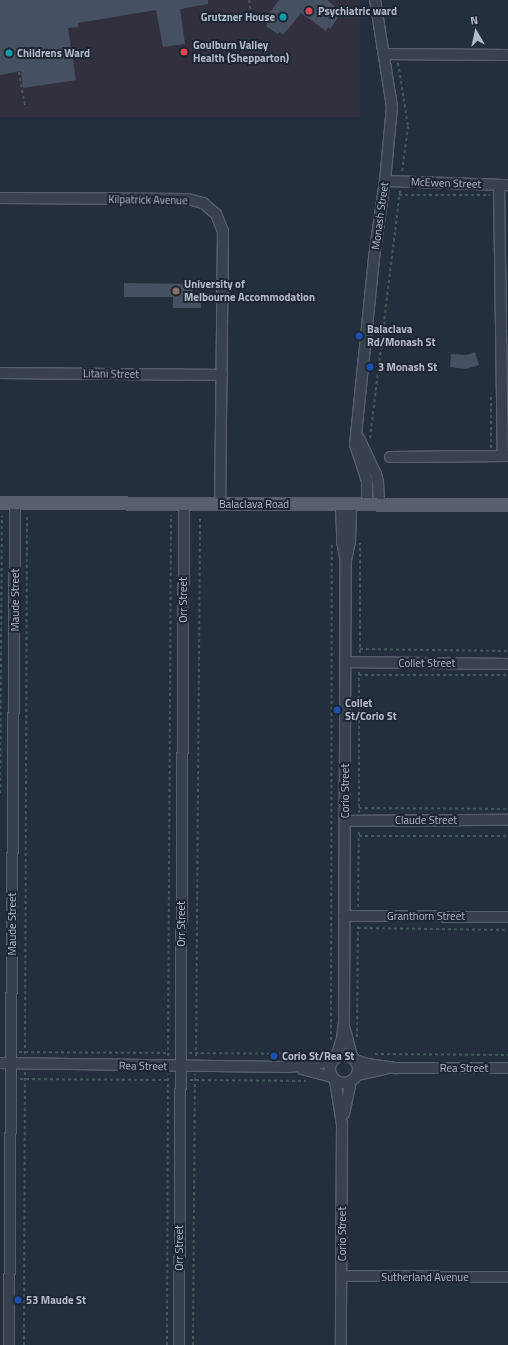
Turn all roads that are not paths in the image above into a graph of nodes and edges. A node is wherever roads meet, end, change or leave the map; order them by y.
1 (375, 0) edge
2 (384, 54) junction
3 (508, 55) edge
4 (385, 181) junction
5 (504, 185) edge
6 (0, 198) edge
7 (0, 373) edge
8 (222, 375) junction
9 (506, 456) edge
10 (390, 457) dead end
11 (0, 503) edge
12 (15, 503) junction
13 (184, 504) junction
14 (220, 504) junction
15 (346, 504) junction
16 (373, 504) junction
17 (508, 505) edge
18 (346, 662) junction
19 (508, 664) edge
20 (508, 820) edge
21 (345, 821) junction
22 (344, 916) junction
23 (508, 916) edge
24 (344, 1022) junction
25 (353, 1058) junction
26 (334, 1059) junction
27 (0, 1063) edge
28 (11, 1063) junction
29 (180, 1066) junction
30 (286, 1067) junction
31 (397, 1068) junction
32 (508, 1068) edge
33 (333, 1078) junction
34 (354, 1078) junction
35 (342, 1124) junction
36 (342, 1276) junction
37 (508, 1277) edge
38 (9, 1345) edge
39 (179, 1345) edge
40 (341, 1345) edge

1 - 2 street, Monash Street
2 - 3 street
2 - 4 street, Monash Street
4 - 5 street, McEwen Street
4 - 16 street, Monash Street
5 - 9 street
6 - 8 street, Kilpatrick Avenue
7 - 8 street, Litani Street
8 - 14 street, Kilpatrick Avenue
9 - 10 street
11 - 12 main road, Balaclava Road
12 - 13 main road, Balaclava Road
12 - 28 street, Maude Street
13 - 14 main road, Balaclava Road
13 - 29 street, Orr Street
14 - 15 main road, Balaclava Road
15 - 16 main road, Balaclava Road
15 - 18 street, Corio Street
16 - 17 main road, Balaclava Road
18 - 19 street, Collet Street
18 - 21 street, Corio Street
20 - 21 street, Claude Street
21 - 22 street, Corio Street
22 - 23 street, Granthorn Street
22 - 24 street, Corio Street
24 - 25 street, Corio Street
24 - 26 street, Corio Street
25 - 26 street
25 - 31 street, Rea Street
25 - 34 street
26 - 30 street, Rea Street
26 - 33 street
27 - 28 street, Rea Street
28 - 29 street, Rea Street
28 - 38 street, Maude Street
29 - 30 street, Rea Street
29 - 39 street, Orr Street
30 - 33 street, Rea Street
31 - 32 street, Rea Street
31 - 34 street, Rea Street
33 - 34 street
33 - 35 street, Corio Street
34 - 35 street, Corio Street
35 - 36 street, Corio Street
36 - 37 street, Sutherland Avenue
36 - 40 street, Corio Street

